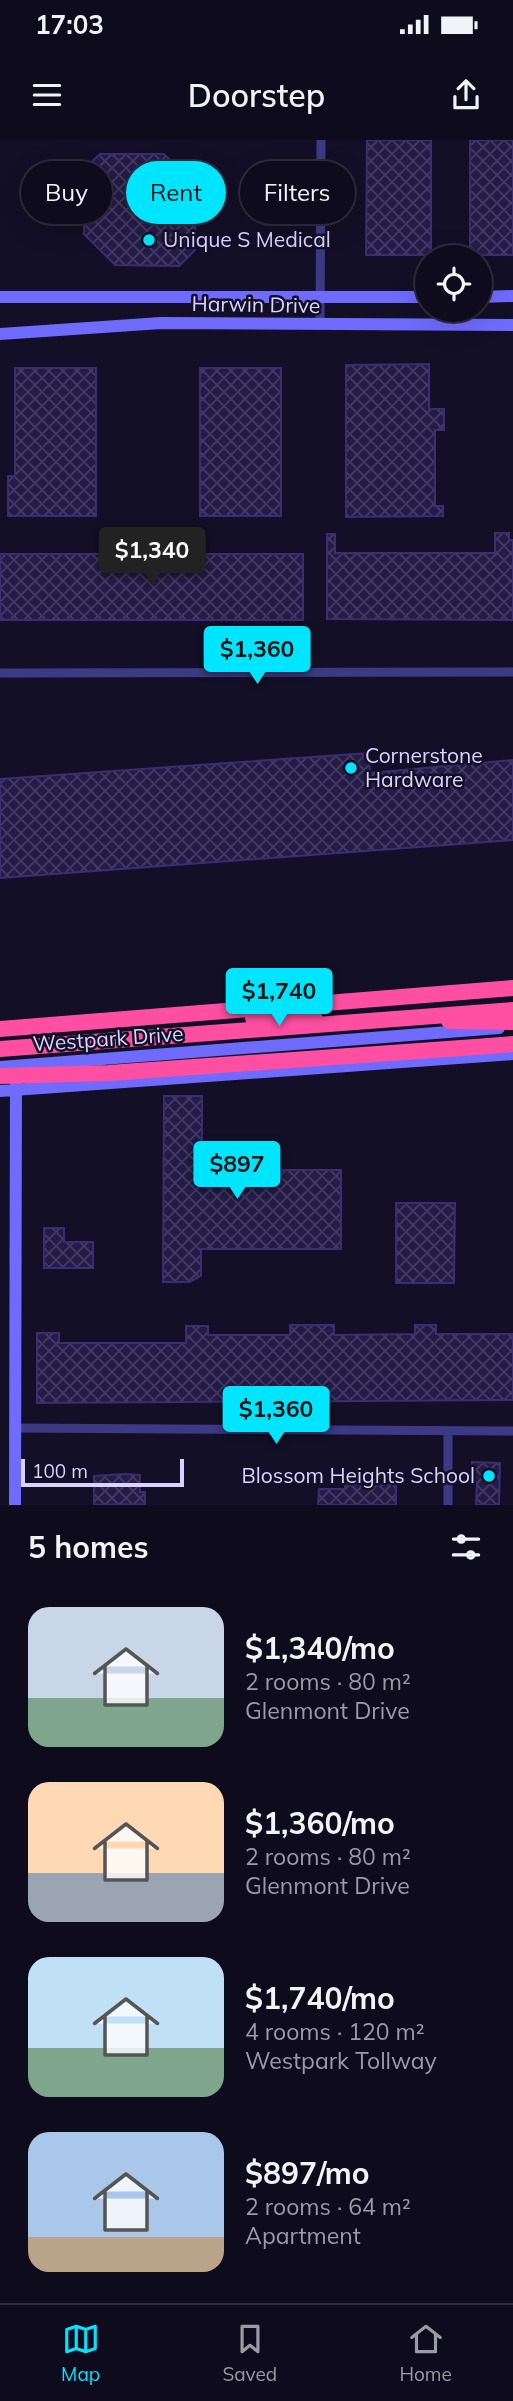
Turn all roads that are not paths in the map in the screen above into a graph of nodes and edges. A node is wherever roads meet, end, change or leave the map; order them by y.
1 (321, 140) edge
2 (513, 296) edge
3 (0, 297) edge
4 (415, 297) edge
5 (492, 297) edge
6 (320, 298) junction
7 (320, 325) junction
8 (513, 325) edge
9 (0, 334) edge
10 (513, 672) edge
11 (0, 673) edge
12 (513, 988) edge
13 (513, 1010) edge
14 (167, 1017) junction
15 (513, 1024) edge
16 (0, 1029) edge
17 (513, 1044) edge
18 (0, 1049) edge
19 (513, 1054) edge
20 (16, 1065) junction
21 (0, 1067) edge
22 (0, 1076) edge
23 (16, 1090) junction
24 (0, 1091) edge
25 (15, 1428) junction
26 (448, 1431) junction
27 (513, 1431) edge
28 (15, 1505) edge
29 (448, 1505) edge

1 - 6 street
2 - 5 main road
3 - 6 main road, Harwin Drive
4 - 6 main road, Harwin Drive
6 - 7 street
7 - 8 main road, Harwin Drive
7 - 9 main road, Harwin Drive
10 - 11 street
12 - 14 highway
13 - 18 highway, bridge
14 - 15 highway
14 - 16 highway
15 - 20 main road, Westpark Drive
17 - 22 highway, bridge
19 - 23 main road
20 - 21 main road, Westpark Drive
20 - 23 main road
23 - 24 main road
23 - 25 main road
25 - 26 street
25 - 28 main road
26 - 27 street
26 - 29 street

